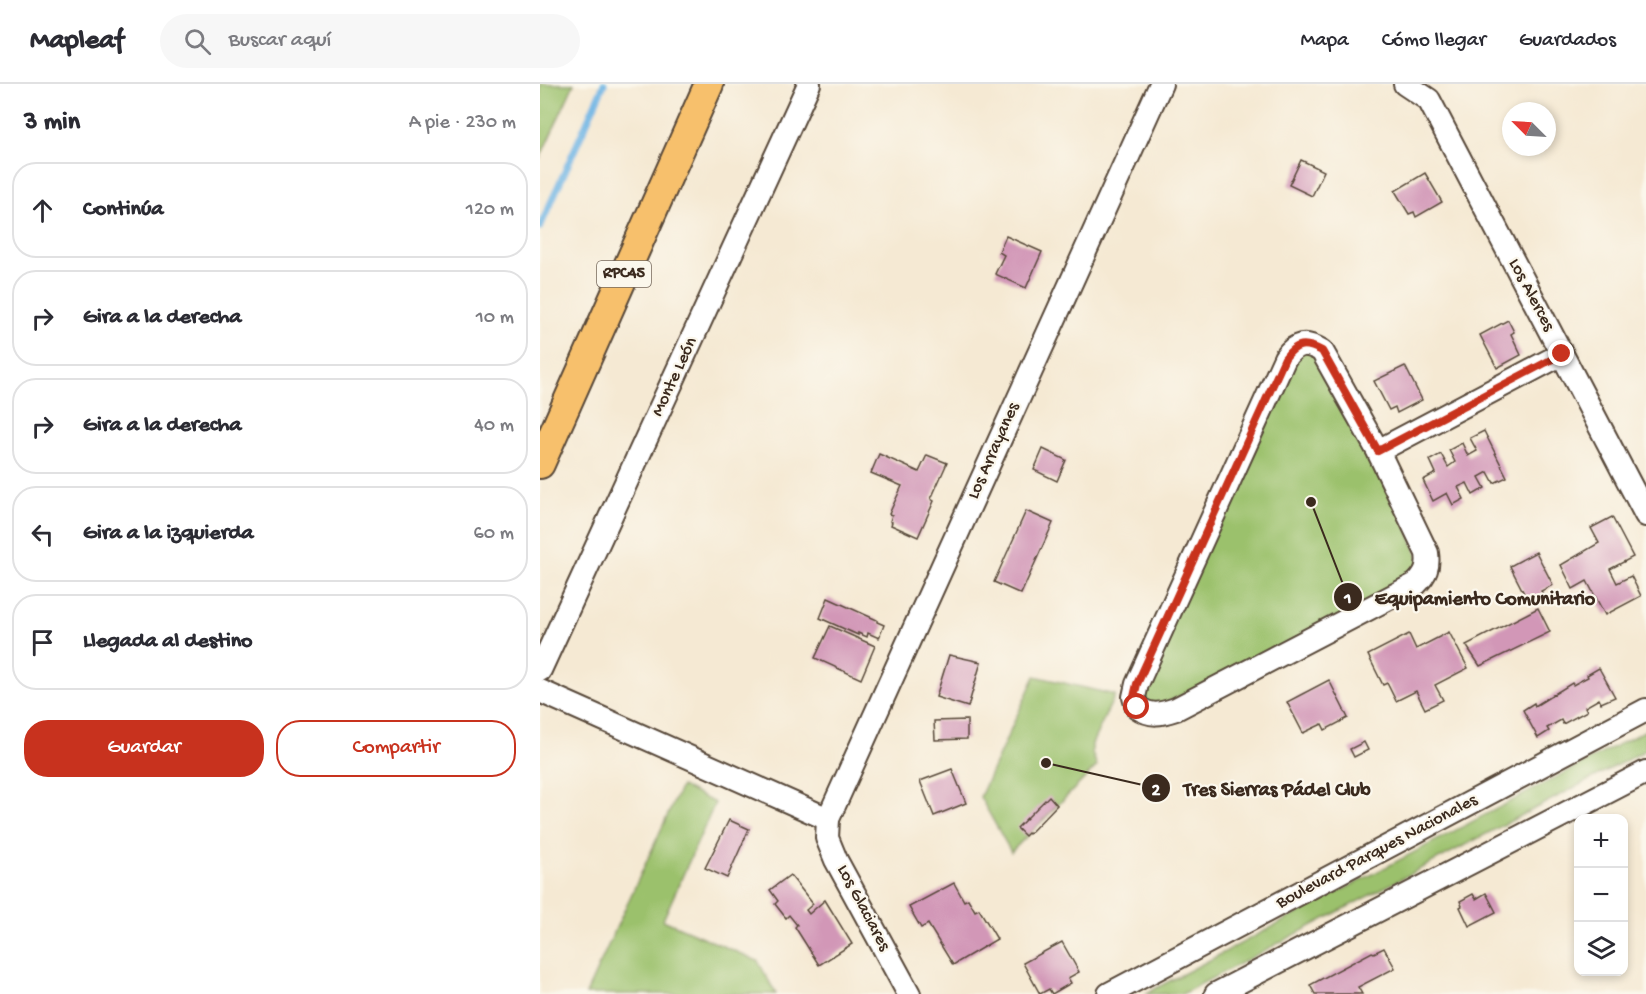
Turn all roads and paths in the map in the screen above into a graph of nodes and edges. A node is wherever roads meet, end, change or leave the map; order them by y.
1 (709, 84) edge
2 (809, 84) edge
3 (1161, 84) edge
4 (1406, 84) edge
5 (1562, 354) junction
6 (1378, 451) junction
7 (540, 464) edge
8 (1646, 515) edge
9 (540, 670) edge
10 (540, 691) edge
11 (1646, 710) edge
12 (1646, 772) edge
13 (828, 819) junction
14 (909, 994) edge
15 (1109, 994) edge
16 (1216, 994) edge

1 - 7 main road, RPC45
2 - 9 street, Monte León
3 - 13 street, Los Arrayanes
4 - 5 street, Los Alerces
5 - 6 street
5 - 8 street, Los Alerces
6 - 6 street
10 - 13 street
11 - 15 street, Boulevard Parques Nacionales
12 - 16 street
13 - 14 street, Los Glaciares

